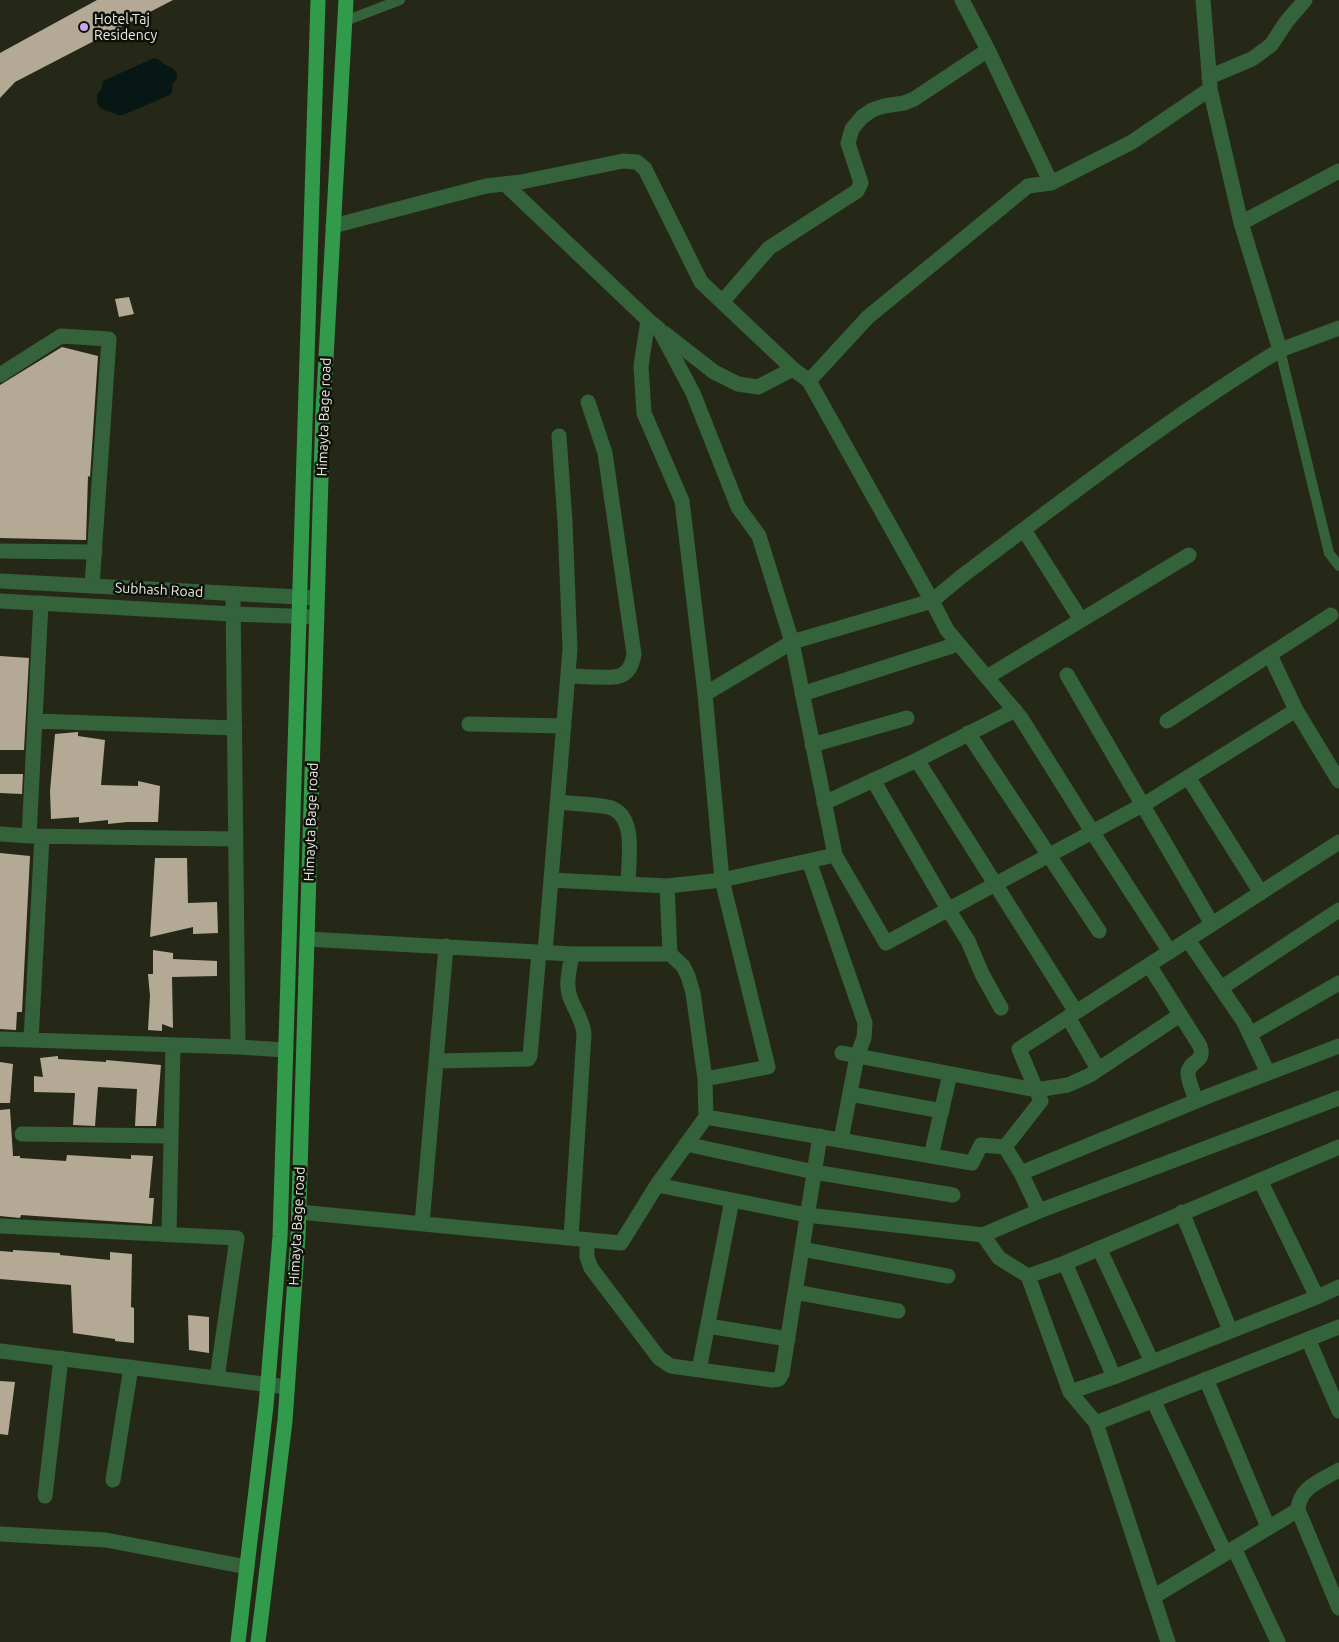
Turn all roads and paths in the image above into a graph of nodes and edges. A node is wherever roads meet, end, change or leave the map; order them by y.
1 (318, 0) edge
2 (346, 0) edge
3 (400, 0) edge
4 (962, 0) edge
5 (1202, 0) edge
6 (1305, 0) edge
7 (345, 21) junction
8 (988, 50) junction
9 (1209, 83) junction
10 (1339, 171) edge
11 (1051, 183) junction
12 (505, 184) junction
13 (1241, 223) junction
14 (333, 226) junction
15 (722, 302) junction
16 (653, 324) junction
17 (1339, 328) edge
18 (1280, 350) junction
19 (792, 369) junction
20 (0, 375) edge
21 (809, 381) junction
22 (588, 402) dead end
23 (559, 436) dead end
24 (1024, 530) junction
25 (0, 551) edge
26 (94, 552) junction
27 (1189, 556) dead end
28 (1339, 566) edge
29 (0, 581) edge
30 (92, 586) junction
31 (233, 595) junction
32 (300, 597) junction
33 (317, 598) junction
34 (0, 601) edge
35 (932, 601) junction
36 (40, 603) junction
37 (233, 614) junction
38 (1331, 615) dead end
39 (299, 616) junction
40 (317, 617) junction
41 (1081, 620) junction
42 (792, 642) junction
43 (958, 644) junction
44 (1270, 655) junction
45 (1066, 675) dead end
46 (568, 676) junction
47 (987, 677) junction
48 (705, 694) junction
49 (802, 694) junction
50 (1014, 710) junction
51 (1296, 710) junction
52 (907, 718) dead end
53 (34, 721) junction
54 (1167, 722) dead end
55 (469, 724) dead end
56 (564, 726) junction
57 (235, 728) junction
58 (968, 733) junction
59 (812, 745) junction
60 (917, 760) junction
61 (1188, 777) junction
62 (873, 780) junction
63 (1339, 781) edge
64 (558, 802) junction
65 (824, 802) junction
66 (1142, 805) junction
67 (1092, 832) junction
68 (0, 834) edge
69 (35, 837) junction
70 (236, 839) junction
71 (1339, 842) edge
72 (835, 855) junction
73 (1050, 855) junction
74 (808, 860) junction
75 (551, 880) junction
76 (722, 880) junction
77 (628, 884) junction
78 (995, 884) junction
79 (667, 886) junction
80 (1261, 892) junction
81 (948, 910) junction
82 (1339, 910) edge
83 (1212, 924) junction
84 (1099, 931) dead end
85 (307, 939) junction
86 (1188, 940) junction
87 (446, 946) junction
88 (542, 952) junction
89 (1170, 952) junction
90 (572, 954) junction
91 (670, 954) junction
92 (1149, 965) junction
93 (1339, 982) edge
94 (1221, 988) junction
95 (1001, 1008) dead end
96 (1072, 1015) junction
97 (1180, 1015) junction
98 (1250, 1034) junction
99 (0, 1039) edge
100 (31, 1040) junction
101 (173, 1045) junction
102 (1339, 1046) edge
103 (238, 1047) junction
104 (286, 1050) junction
105 (850, 1055) junction
106 (436, 1061) junction
107 (1098, 1069) junction
108 (1268, 1073) junction
109 (950, 1074) junction
110 (705, 1079) junction
111 (1036, 1090) junction
112 (850, 1094) junction
113 (1339, 1098) edge
114 (1196, 1101) junction
115 (942, 1111) junction
116 (706, 1117) junction
117 (22, 1134) dead end
118 (171, 1136) junction
119 (820, 1136) junction
120 (841, 1140) junction
121 (686, 1144) junction
122 (1005, 1147) junction
123 (1338, 1150) edge
124 (931, 1156) junction
125 (814, 1172) junction
126 (1021, 1173) junction
127 (1260, 1180) junction
128 (657, 1186) junction
129 (953, 1195) dead end
130 (732, 1200) junction
131 (1038, 1211) junction
132 (299, 1212) junction
133 (1182, 1212) junction
134 (807, 1215) junction
135 (422, 1224) junction
136 (0, 1226) edge
137 (169, 1234) junction
138 (983, 1235) junction
139 (571, 1238) junction
140 (587, 1240) junction
141 (1099, 1248) junction
142 (802, 1249) junction
143 (1065, 1263) junction
144 (948, 1276) dead end
145 (1028, 1276) junction
146 (1339, 1287) edge
147 (795, 1292) junction
148 (1317, 1297) junction
149 (898, 1311) dead end
150 (708, 1326) junction
151 (1339, 1327) edge
152 (1230, 1330) junction
153 (788, 1338) junction
154 (1308, 1339) junction
155 (0, 1351) edge
156 (61, 1358) junction
157 (1152, 1362) junction
158 (131, 1367) junction
159 (699, 1370) junction
160 (1114, 1377) junction
161 (217, 1378) junction
162 (1206, 1379) junction
163 (268, 1385) junction
164 (287, 1387) junction
165 (1070, 1392) junction
166 (1153, 1400) junction
167 (1339, 1411) edge
168 (1096, 1423) junction
169 (1339, 1470) edge
170 (113, 1480) dead end
171 (45, 1496) dead end
172 (1298, 1510) junction
173 (1268, 1527) junction
174 (0, 1534) edge
175 (1230, 1551) junction
176 (247, 1568) junction
177 (1153, 1597) junction
178 (1339, 1608) edge
179 (238, 1642) edge
180 (258, 1642) edge
181 (1168, 1642) edge
182 (1278, 1642) edge

1 - 32 main road
2 - 7 main road, Himayta Bage road
3 - 7 lane
4 - 8 street
5 - 9 street
6 - 9 street
7 - 14 main road, Himayta Bage road
8 - 11 street
8 - 15 street
9 - 11 street
9 - 13 street
10 - 13 street
11 - 21 street
12 - 14 street
12 - 15 street
12 - 16 street
13 - 18 street
14 - 33 main road, Himayta Bage road
15 - 19 street
16 - 19 street
16 - 42 street
16 - 48 street
17 - 18 street
18 - 24 street
18 - 28 lane
19 - 21 street
20 - 26 street
21 - 35 street
22 - 46 street
23 - 46 street
24 - 35 street
24 - 41 street
25 - 26 street
26 - 30 street
27 - 41 street
29 - 30 street, Subhash Road
30 - 31 street, Subhash Road
31 - 32 street, Subhash Road
31 - 37 street
32 - 33 street, Subhash Road
32 - 39 main road
33 - 40 main road, Himayta Bage road
34 - 36 street, Subhash Road
35 - 42 street
35 - 43 street
36 - 37 street, Subhash Road
36 - 53 street
37 - 39 street, Subhash Road
37 - 57 street
38 - 44 street
39 - 40 street, Subhash Road
39 - 104 main road
40 - 85 main road, Himayta Bage road
41 - 47 street
42 - 48 street
42 - 49 street
43 - 47 street
43 - 49 street
44 - 51 street
44 - 54 street
45 - 66 street
46 - 56 street
47 - 50 street
48 - 76 street
49 - 59 street
50 - 58 street
50 - 67 street
51 - 61 street
51 - 63 street
52 - 59 street
53 - 57 street
53 - 69 street
55 - 56 street
56 - 64 street
57 - 70 street
58 - 60 street
58 - 73 street
59 - 65 street
60 - 62 street
60 - 78 street
61 - 66 street
61 - 80 street
62 - 65 street
62 - 81 street
64 - 75 street
64 - 77 street
65 - 72 street
66 - 67 street
66 - 83 street
67 - 73 street
67 - 89 street
68 - 69 street
69 - 70 street
69 - 100 street
70 - 103 street
71 - 80 street
72 - 74 street
72 - 81 street
73 - 78 street
73 - 84 street
74 - 76 street
74 - 105 street
75 - 77 street
75 - 88 street
76 - 79 street
76 - 110 street
77 - 79 street
78 - 81 street
78 - 96 street
79 - 91 street
80 - 83 street
81 - 95 street
82 - 94 street
83 - 86 street
85 - 87 street
85 - 132 main road, Himayta Bage road
86 - 89 street
86 - 94 street
87 - 88 street
87 - 106 street
88 - 90 street
88 - 106 street
89 - 92 street
90 - 91 street
90 - 139 street
91 - 110 street
92 - 96 street
92 - 97 street
93 - 98 street
94 - 98 street
96 - 107 street
96 - 111 street
97 - 107 street
97 - 114 street
98 - 108 street
99 - 100 street
100 - 101 street
101 - 103 street
101 - 118 street
102 - 108 street
103 - 104 street
104 - 163 main road
105 - 109 street
105 - 112 street
106 - 135 street
107 - 111 street
108 - 114 street
109 - 111 street
109 - 115 street
110 - 116 street
111 - 122 street
112 - 115 street
112 - 120 street
113 - 131 street
114 - 126 street
115 - 124 street
116 - 119 street
116 - 121 street
117 - 118 street
118 - 137 street
119 - 120 street
119 - 125 street
120 - 124 street
121 - 125 street
121 - 128 street
122 - 124 street
122 - 126 street
123 - 127 street
125 - 129 street
125 - 134 street
126 - 131 street
127 - 133 street
127 - 148 street
128 - 130 street
128 - 140 street
130 - 134 street
130 - 150 street
131 - 138 street
132 - 135 street
132 - 164 main road, Himayta Bage road
133 - 141 street
133 - 152 street
134 - 138 street
134 - 142 street
135 - 139 street
136 - 137 street
137 - 161 street
138 - 145 street
139 - 140 street
140 - 159 street
141 - 143 street
141 - 157 street
142 - 144 street
142 - 147 street
143 - 145 street
143 - 160 street
145 - 165 street
146 - 148 street
147 - 149 street
147 - 153 street
148 - 152 street
150 - 153 street
150 - 159 street
151 - 154 street
152 - 157 street
153 - 159 street
154 - 162 street
154 - 167 street
155 - 156 street
156 - 158 street
156 - 171 street
157 - 160 street
158 - 161 street
158 - 170 street
160 - 165 street
161 - 163 street
162 - 166 street
162 - 173 street
163 - 164 street
163 - 176 main road
164 - 180 main road, Himayta Bage road
165 - 168 street
166 - 168 street
166 - 175 street
168 - 177 street
169 - 172 street
172 - 173 street
172 - 178 street
173 - 175 street
174 - 176 street
175 - 177 street
175 - 182 street
176 - 179 main road
177 - 181 street

